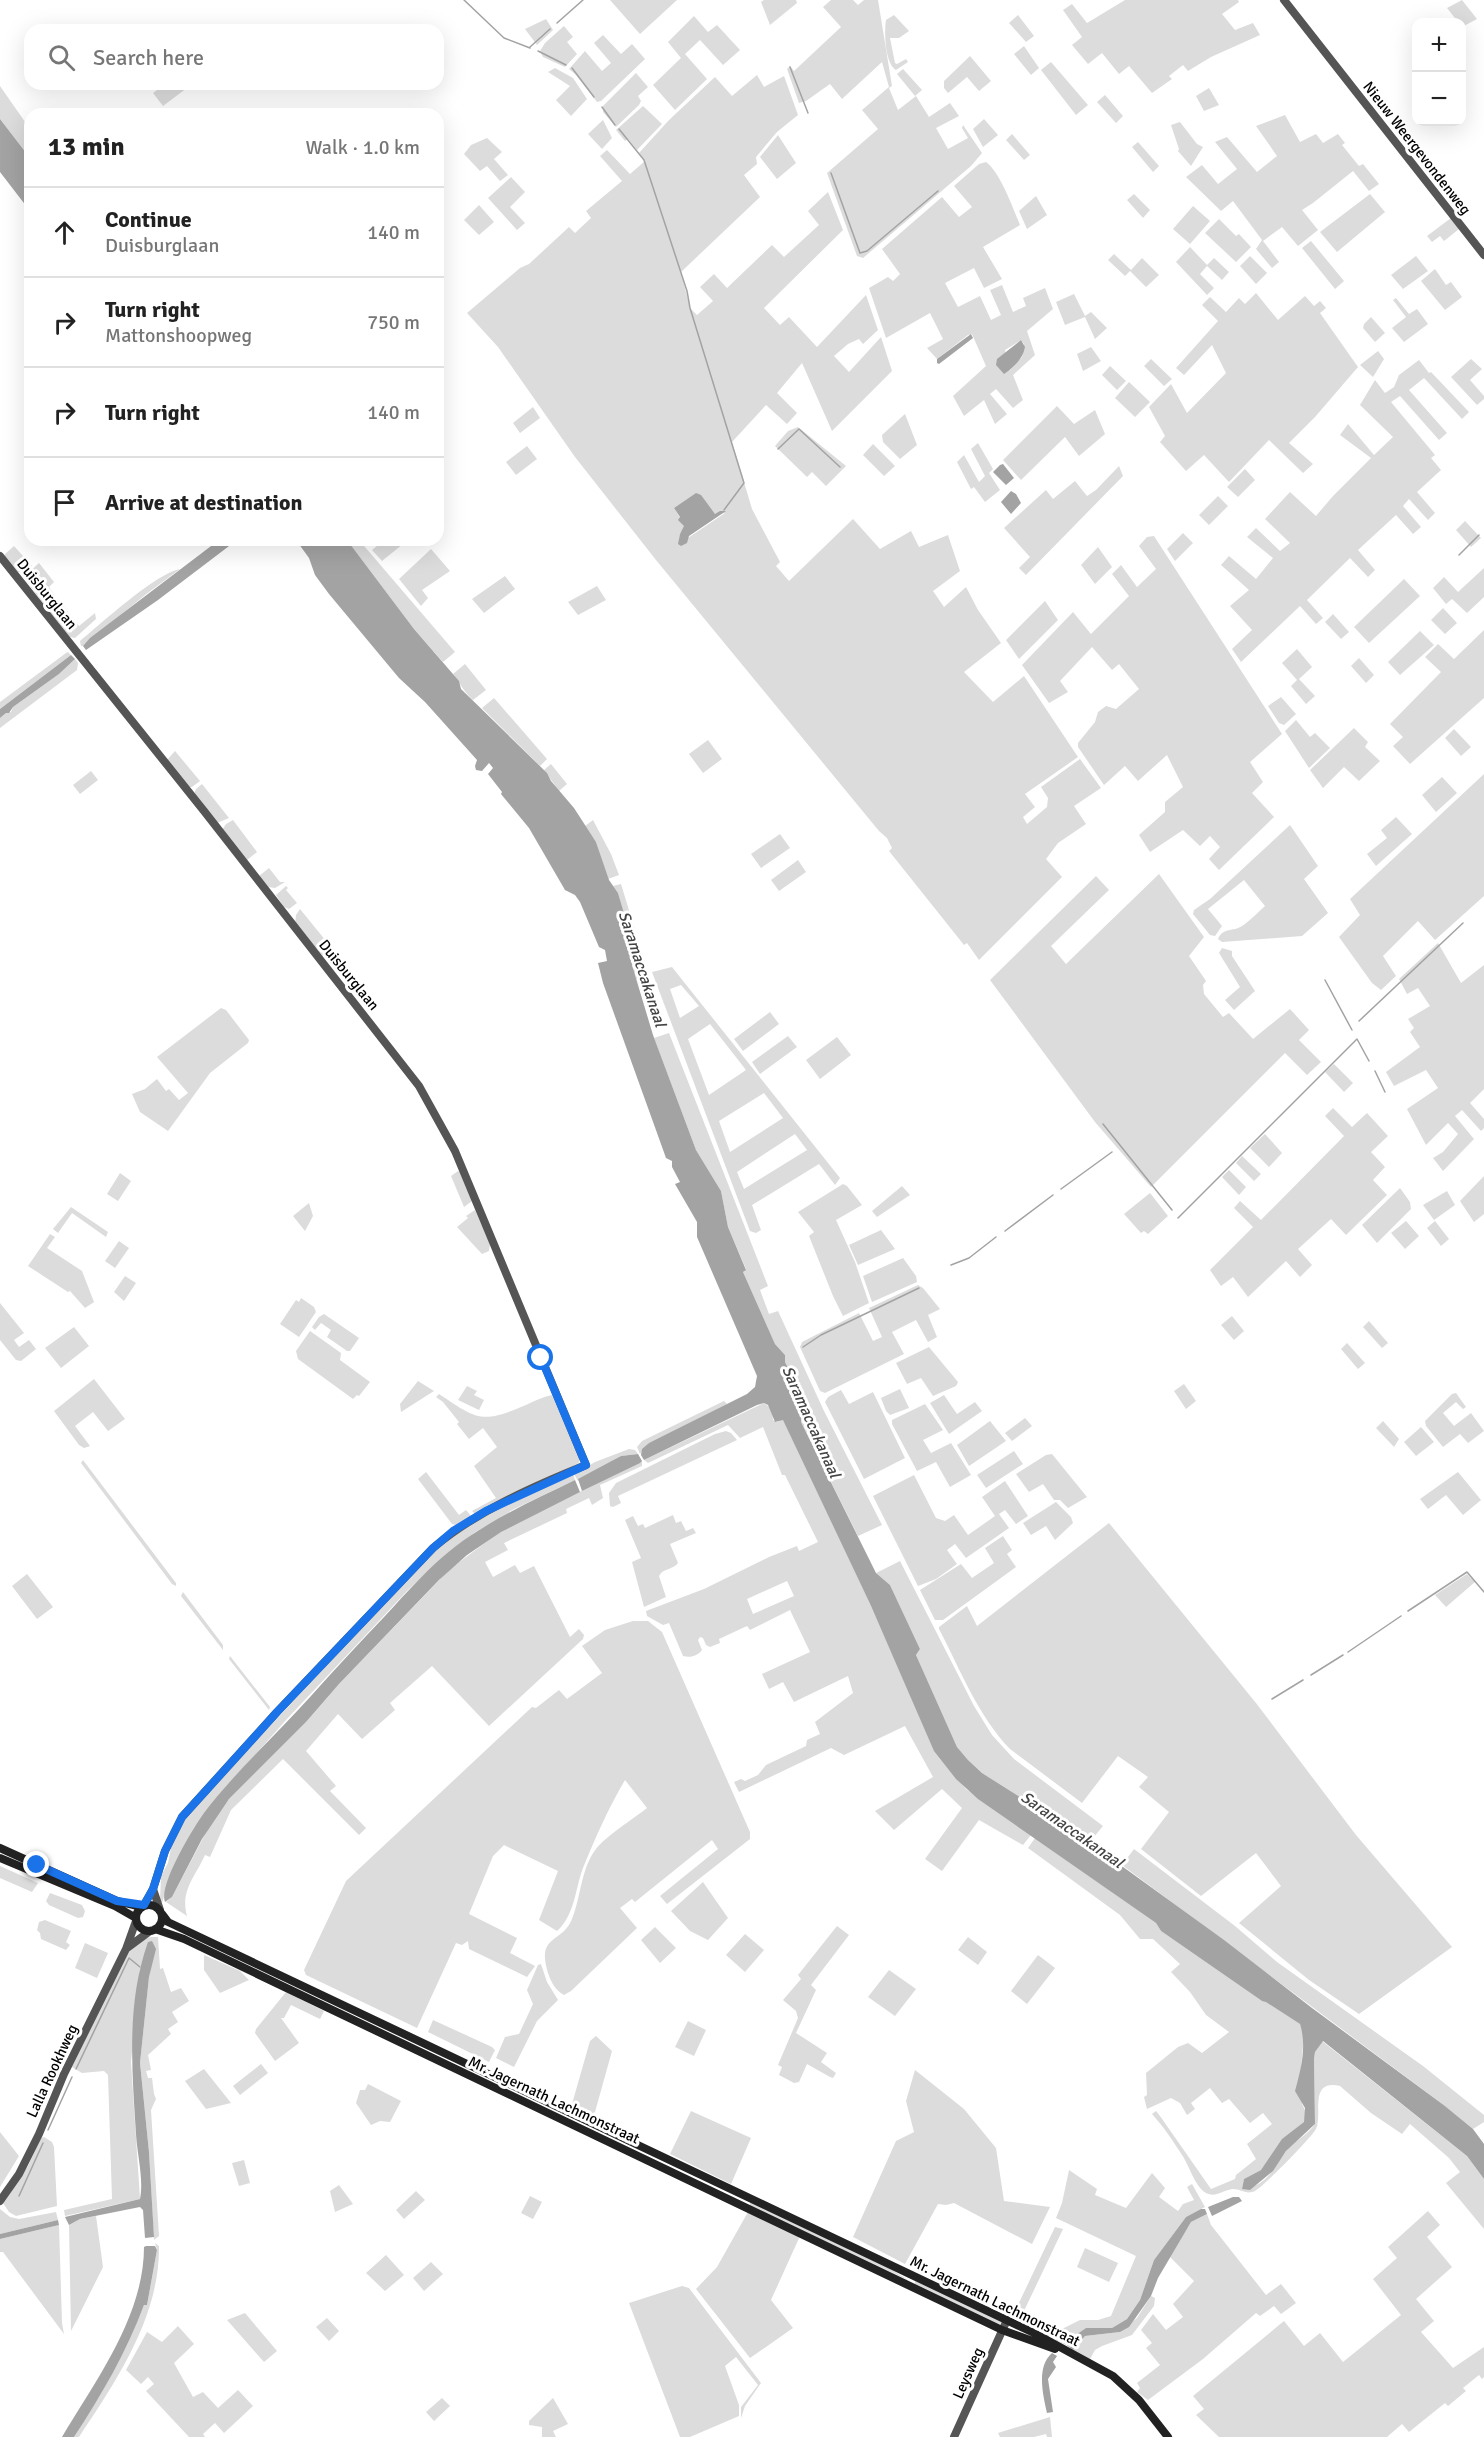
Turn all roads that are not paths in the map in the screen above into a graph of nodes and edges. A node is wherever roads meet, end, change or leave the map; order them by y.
1 (1284, 0) edge
2 (1484, 255) edge
3 (0, 556) edge
4 (0, 1848) edge
5 (0, 1858) edge
6 (54, 1876) junction
7 (153, 1889) junction
8 (143, 1906) junction
9 (161, 1912) junction
10 (136, 1919) junction
11 (153, 1930) junction
12 (126, 1949) junction
13 (434, 2053) junction
14 (503, 2085) junction
15 (0, 2201) edge
16 (1007, 2320) junction
17 (1002, 2330) junction
18 (1086, 2361) junction
19 (954, 2437) edge
20 (1168, 2437) edge

1 - 2 street, Nieuw Weergevondenweg
3 - 7 street, Duisburglaan
4 - 6 main road
5 - 6 main road
6 - 8 main road
6 - 10 main road
7 - 8 street
7 - 9 street
8 - 9 main road
8 - 10 main road
9 - 11 main road
9 - 13 main road, Mr. Jagernath Lachmonstraat
10 - 11 main road
10 - 12 street, Lalla Rookhweg
11 - 12 street, Lalla Rookhweg
11 - 13 main road, Mr. Jagernath Lachmonstraat
12 - 15 street, Lalla Rookhweg
13 - 14 main road, Mr. Jagernath Lachmonstraat
14 - 16 main road, Mr. Jagernath Lachmonstraat
14 - 17 main road, Mr. Jagernath Lachmonstraat
16 - 17 street, Leysweg
16 - 18 main road, Mr. Jagernath Lachmonstraat
17 - 18 main road, Mr. Jagernath Lachmonstraat
17 - 19 street, Leysweg
18 - 20 main road

